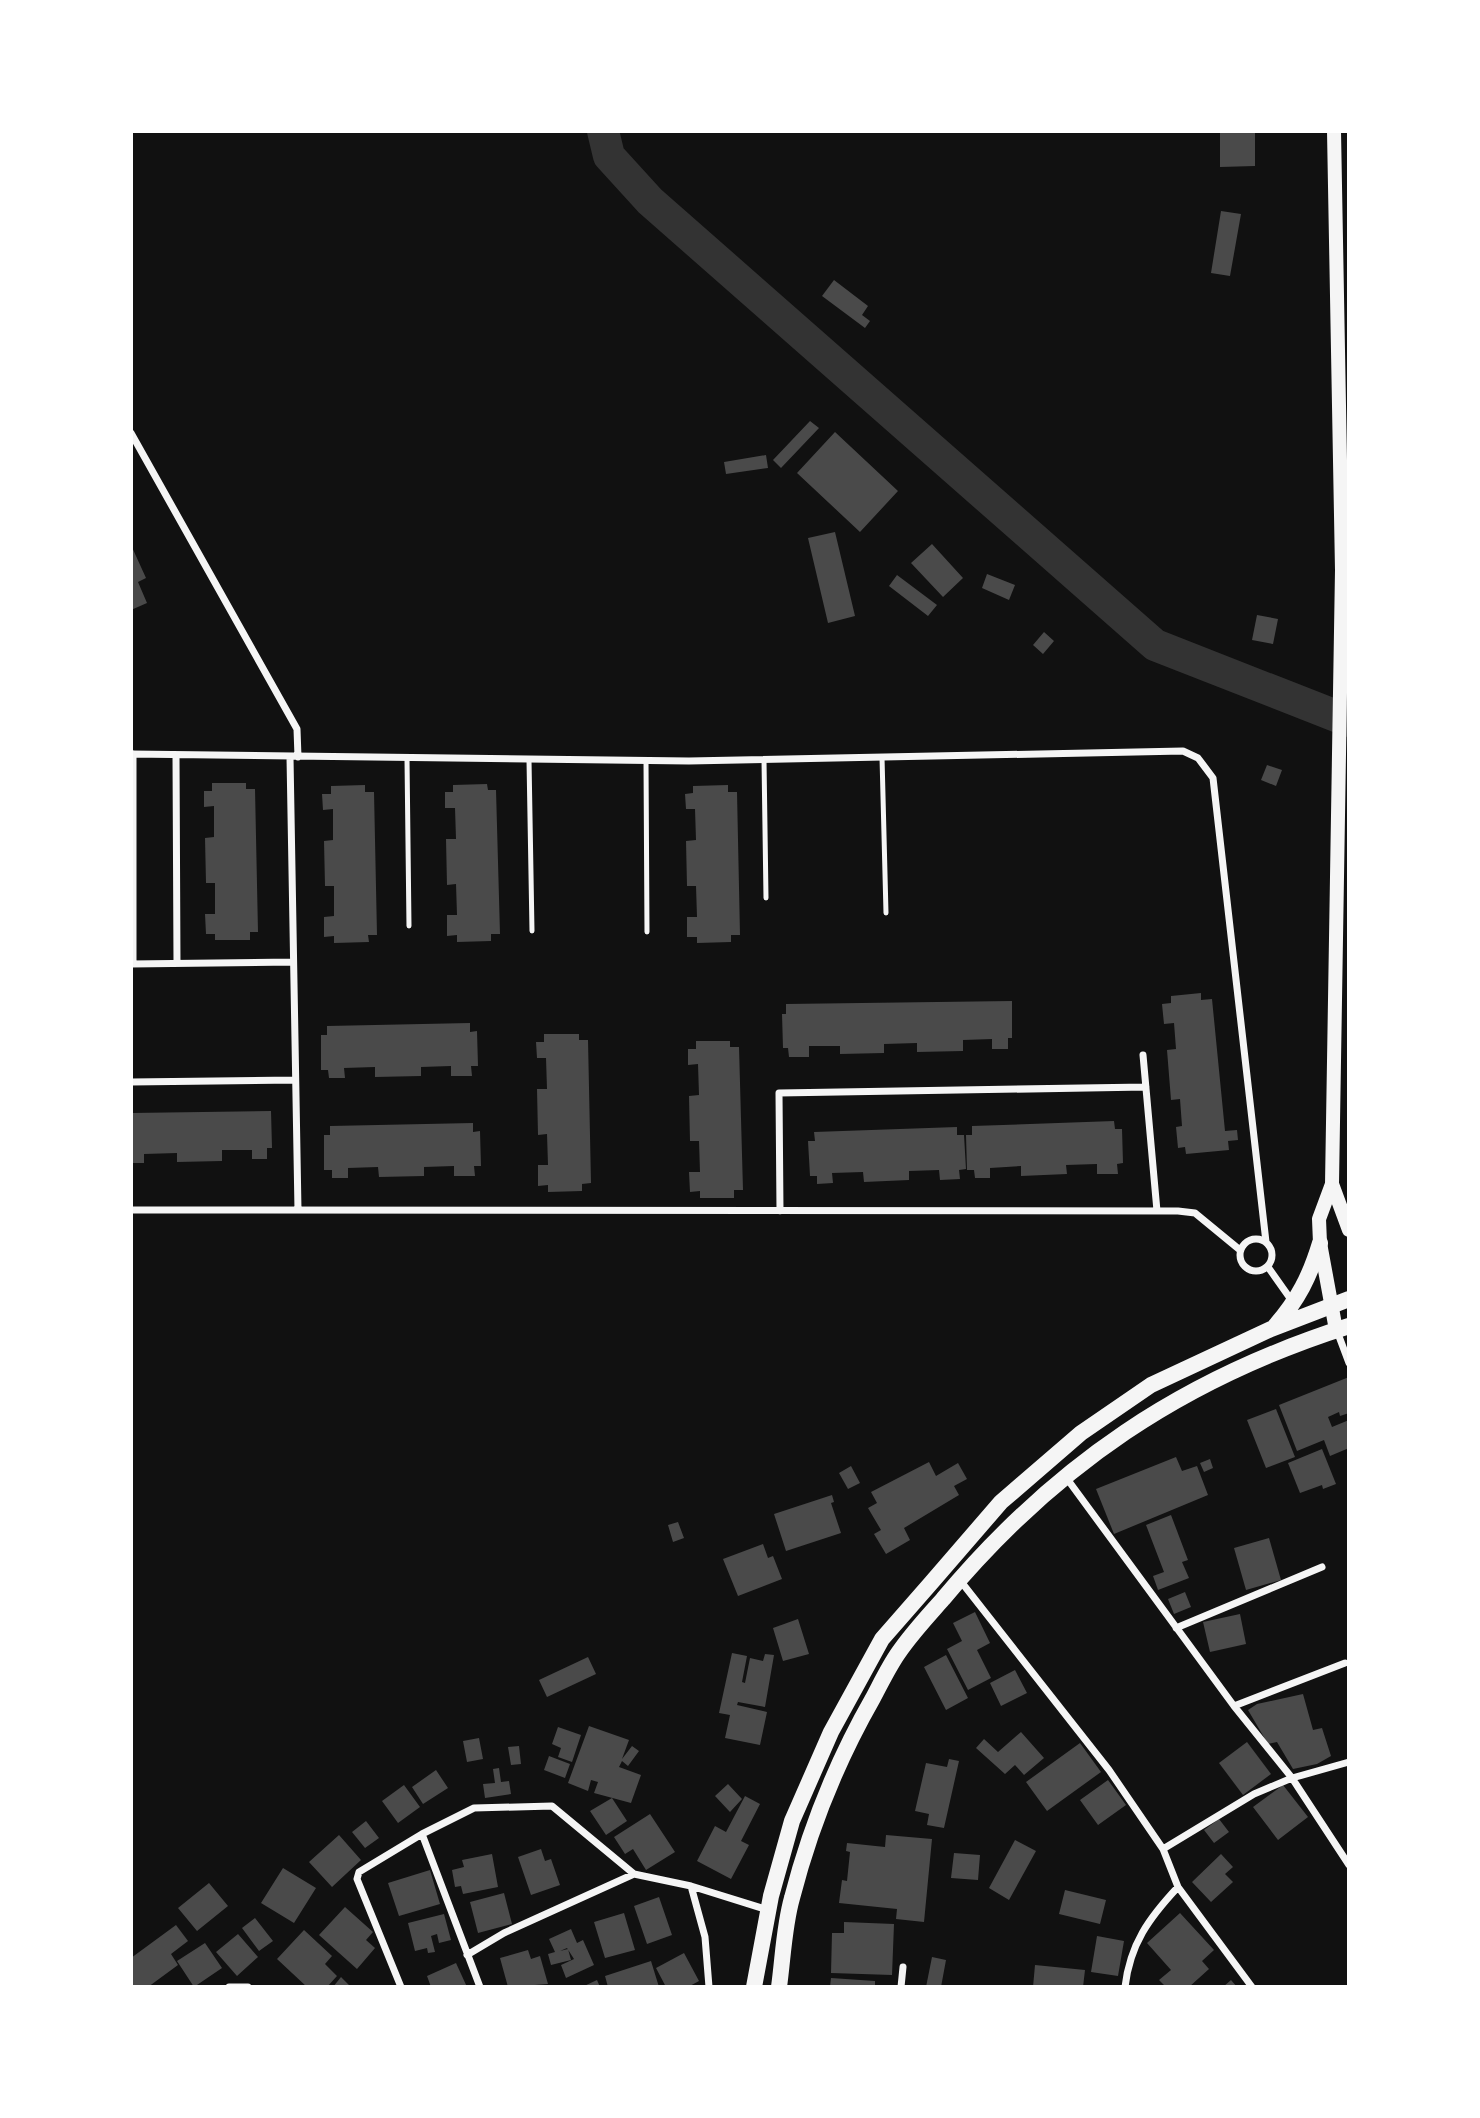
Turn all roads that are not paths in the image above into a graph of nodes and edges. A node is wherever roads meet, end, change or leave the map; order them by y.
1 (1334, 131) edge
2 (131, 433) edge
3 (132, 754) edge
4 (176, 755) junction
5 (294, 757) junction
6 (882, 757) junction
7 (407, 759) junction
8 (529, 760) junction
9 (764, 760) junction
10 (646, 761) junction
11 (766, 898) dead end
12 (886, 914) dead end
13 (409, 926) dead end
14 (532, 931) dead end
15 (648, 932) dead end
16 (293, 962) junction
17 (177, 963) junction
18 (132, 964) edge
19 (1143, 1055) dead end
20 (295, 1080) junction
21 (131, 1082) edge
22 (1146, 1087) junction
23 (1332, 1184) junction
24 (131, 1209) edge
25 (298, 1210) junction
26 (780, 1211) junction
27 (1157, 1211) junction
28 (1349, 1230) edge
29 (1266, 1242) junction
30 (1320, 1243) junction
31 (1240, 1250) junction
32 (1268, 1267) junction
33 (1349, 1299) edge
34 (1294, 1305) junction
35 (1330, 1305) junction
36 (1343, 1328) edge
37 (1271, 1329) junction
38 (1349, 1363) edge
39 (1065, 1476) junction
40 (1322, 1567) dead end
41 (959, 1579) junction
42 (1176, 1628) junction
43 (1345, 1663) dead end
44 (1234, 1706) junction
45 (1349, 1762) edge
46 (1293, 1778) junction
47 (422, 1834) junction
48 (1163, 1849) junction
49 (1349, 1865) edge
50 (634, 1874) junction
51 (691, 1886) junction
52 (1178, 1887) junction
53 (769, 1911) junction
54 (467, 1955) junction
55 (903, 1967) dead end
56 (229, 1987) edge
57 (248, 1987) edge
58 (401, 1987) edge
59 (480, 1987) edge
60 (709, 1987) edge
61 (754, 1987) edge
62 (779, 1987) edge
63 (901, 1987) edge
64 (1125, 1987) edge
65 (1252, 1987) edge

1 - 23 main road
2 - 5 street
3 - 4 street
3 - 18 street
4 - 5 street
4 - 17 street
5 - 7 street
5 - 16 street
6 - 9 street
6 - 12 lane
6 - 29 street
7 - 8 street
7 - 13 lane
8 - 10 street
8 - 14 lane
9 - 10 street
9 - 11 lane
10 - 15 lane
16 - 17 street
16 - 20 street
17 - 18 street
19 - 22 street
20 - 21 street
20 - 25 street
22 - 26 street
22 - 27 street
23 - 28 main road
23 - 30 main road
24 - 25 street
25 - 26 street
26 - 27 street
27 - 31 street
29 - 31 street
29 - 32 street
30 - 34 main road
30 - 35 main road
31 - 32 street
32 - 34 street
33 - 35 main road
34 - 37 main road
35 - 36 main road
35 - 37 main road
36 - 38 street
36 - 39 main road
37 - 53 main road
39 - 41 main road
39 - 42 street
40 - 42 street
41 - 48 street
41 - 62 main road
42 - 44 street
43 - 44 street
44 - 46 street
45 - 46 street
46 - 48 street
46 - 49 street
47 - 50 street
47 - 54 street
47 - 58 street
48 - 52 street
50 - 51 street
50 - 54 street
51 - 53 street
51 - 60 street
52 - 64 street
52 - 65 street
53 - 61 main road
54 - 59 street
55 - 63 street
56 - 57 street

